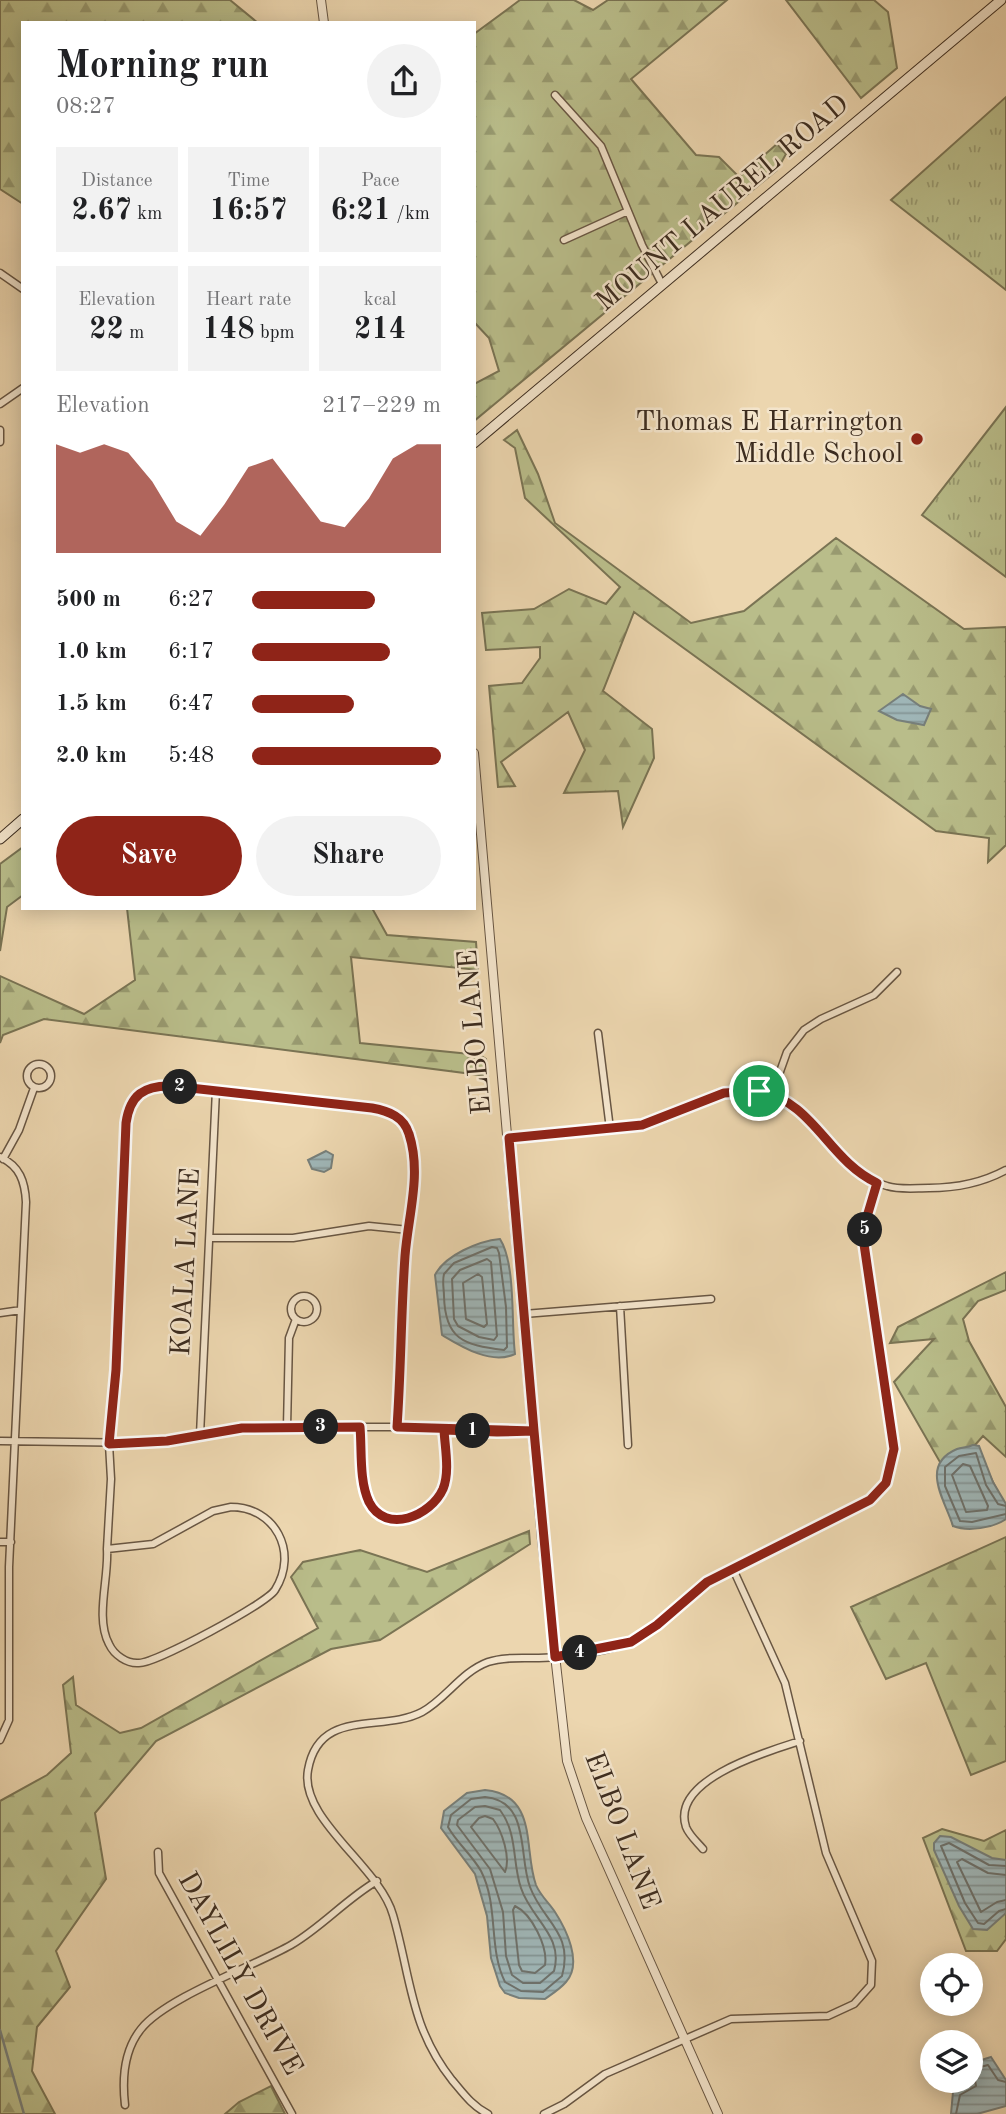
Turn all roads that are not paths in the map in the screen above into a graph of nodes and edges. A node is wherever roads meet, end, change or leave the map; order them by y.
1 (321, 0) edge
2 (1001, 0) edge
3 (324, 21) edge
4 (555, 95) dead end
5 (628, 211) junction
6 (564, 240) dead end
7 (0, 273) edge
8 (662, 284) junction
9 (21, 288) edge
10 (21, 389) edge
11 (0, 404) edge
12 (0, 430) edge
13 (476, 441) edge
14 (0, 442) edge
15 (476, 775) edge
16 (21, 821) edge
17 (0, 839) edge
18 (897, 972) dead end
19 (598, 1033) dead end
20 (34, 1088) junction
21 (216, 1090) junction
22 (772, 1094) junction
23 (610, 1129) junction
24 (509, 1138) junction
25 (2, 1158) edge
26 (1006, 1170) edge
27 (877, 1183) junction
28 (409, 1230) junction
29 (210, 1238) junction
30 (711, 1299) dead end
31 (620, 1306) junction
32 (21, 1310) junction
33 (0, 1312) edge
34 (524, 1314) junction
35 (296, 1319) junction
36 (287, 1427) junction
37 (360, 1427) junction
38 (397, 1427) junction
39 (444, 1430) junction
40 (534, 1431) junction
41 (200, 1435) junction
42 (0, 1441) edge
43 (16, 1442) junction
44 (109, 1444) junction
45 (628, 1445) dead end
46 (0, 1542) edge
47 (11, 1542) junction
48 (107, 1549) junction
49 (733, 1569) junction
50 (8, 1642) junction
51 (0, 1644) edge
52 (555, 1657) junction
53 (0, 1740) edge
54 (800, 1741) junction
55 (703, 1849) dead end
56 (158, 1852) dead end
57 (377, 1881) junction
58 (219, 1982) junction
59 (684, 2038) junction
60 (125, 2105) dead end
61 (292, 2114) edge
62 (488, 2114) edge
63 (544, 2114) edge
64 (718, 2114) edge

1 - 3 street
2 - 8 main road, MOUNT LAUREL ROAD
4 - 5 street
5 - 6 street
5 - 8 street
7 - 9 street
8 - 13 main road, MOUNT LAUREL ROAD
10 - 11 street
12 - 14 street
15 - 24 street, ELBO LANE
16 - 17 main road
18 - 22 street
19 - 23 street
20 - 20 street
20 - 25 street
21 - 28 street
21 - 29 street, KOALA LANE
21 - 44 street
22 - 23 street
22 - 27 street
23 - 24 street
24 - 34 street, ELBO LANE
25 - 32 street
26 - 27 street
27 - 49 street
28 - 29 street
28 - 38 street
29 - 41 street, KOALA LANE
30 - 31 street
31 - 34 street
31 - 45 street
32 - 33 street
32 - 43 street
34 - 40 street, ELBO LANE
35 - 35 street
35 - 36 street
36 - 37 street
36 - 41 street
37 - 38 street
37 - 39 street
38 - 39 street
39 - 40 street
40 - 52 street, ELBO LANE
41 - 44 street
42 - 43 street
43 - 44 street
43 - 47 street
44 - 48 street
46 - 47 street
47 - 50 street
48 - 48 street
49 - 52 street
49 - 54 street
50 - 51 street
50 - 53 street
52 - 57 street
52 - 59 street, ELBO LANE
54 - 55 street
54 - 59 street
56 - 58 street, DAYLILY DRIVE
57 - 58 street
57 - 62 street
58 - 60 street
58 - 61 street, DAYLILY DRIVE
59 - 63 street
59 - 64 street, ELBO LANE

